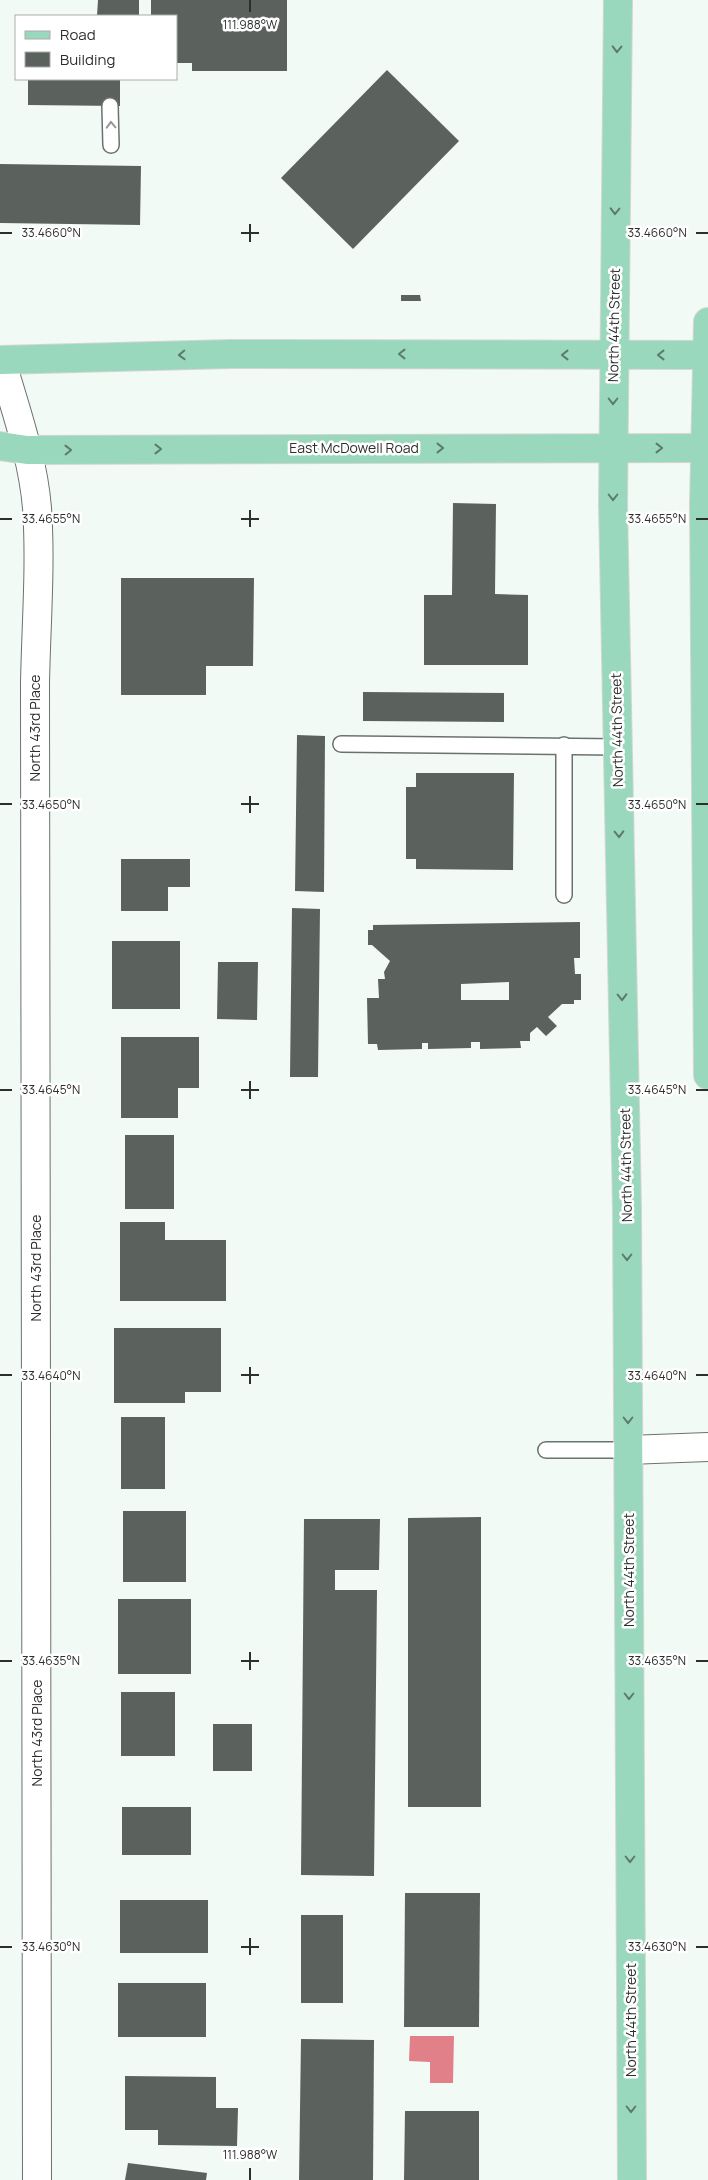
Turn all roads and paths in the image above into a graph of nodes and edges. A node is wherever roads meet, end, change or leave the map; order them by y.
1 (618, 0) edge
2 (110, 106) dead end
3 (112, 145) dead end
4 (708, 322) edge
5 (614, 355) junction
6 (708, 355) edge
7 (0, 360) edge
8 (0, 446) edge
9 (613, 448) junction
10 (706, 448) edge
11 (27, 450) junction
12 (341, 744) dead end
13 (564, 745) junction
14 (618, 747) junction
15 (564, 895) dead end
16 (708, 1075) edge
17 (708, 1448) edge
18 (546, 1450) dead end
19 (628, 1450) junction
20 (37, 2180) edge
21 (632, 2180) edge

1 -> 5 main road, North 44th Street
3 -> 2 lane
4 - 6 main road
6 -> 5 main road
5 -> 7 main road
5 -> 9 main road, North 44th Street
6 - 10 main road
7 - 11 street, North 43rd Place
8 - 11 main road, East McDowell Road
9 -> 10 main road, East McDowell Road
11 -> 9 main road, East McDowell Road
9 -> 14 main road, North 44th Street
10 - 16 main road
11 - 20 street, North 43rd Place
12 - 13 lane
13 - 14 lane
13 - 15 lane
14 -> 19 main road, North 44th Street
17 - 19 street
18 - 19 lane
19 -> 21 main road, North 44th Street

